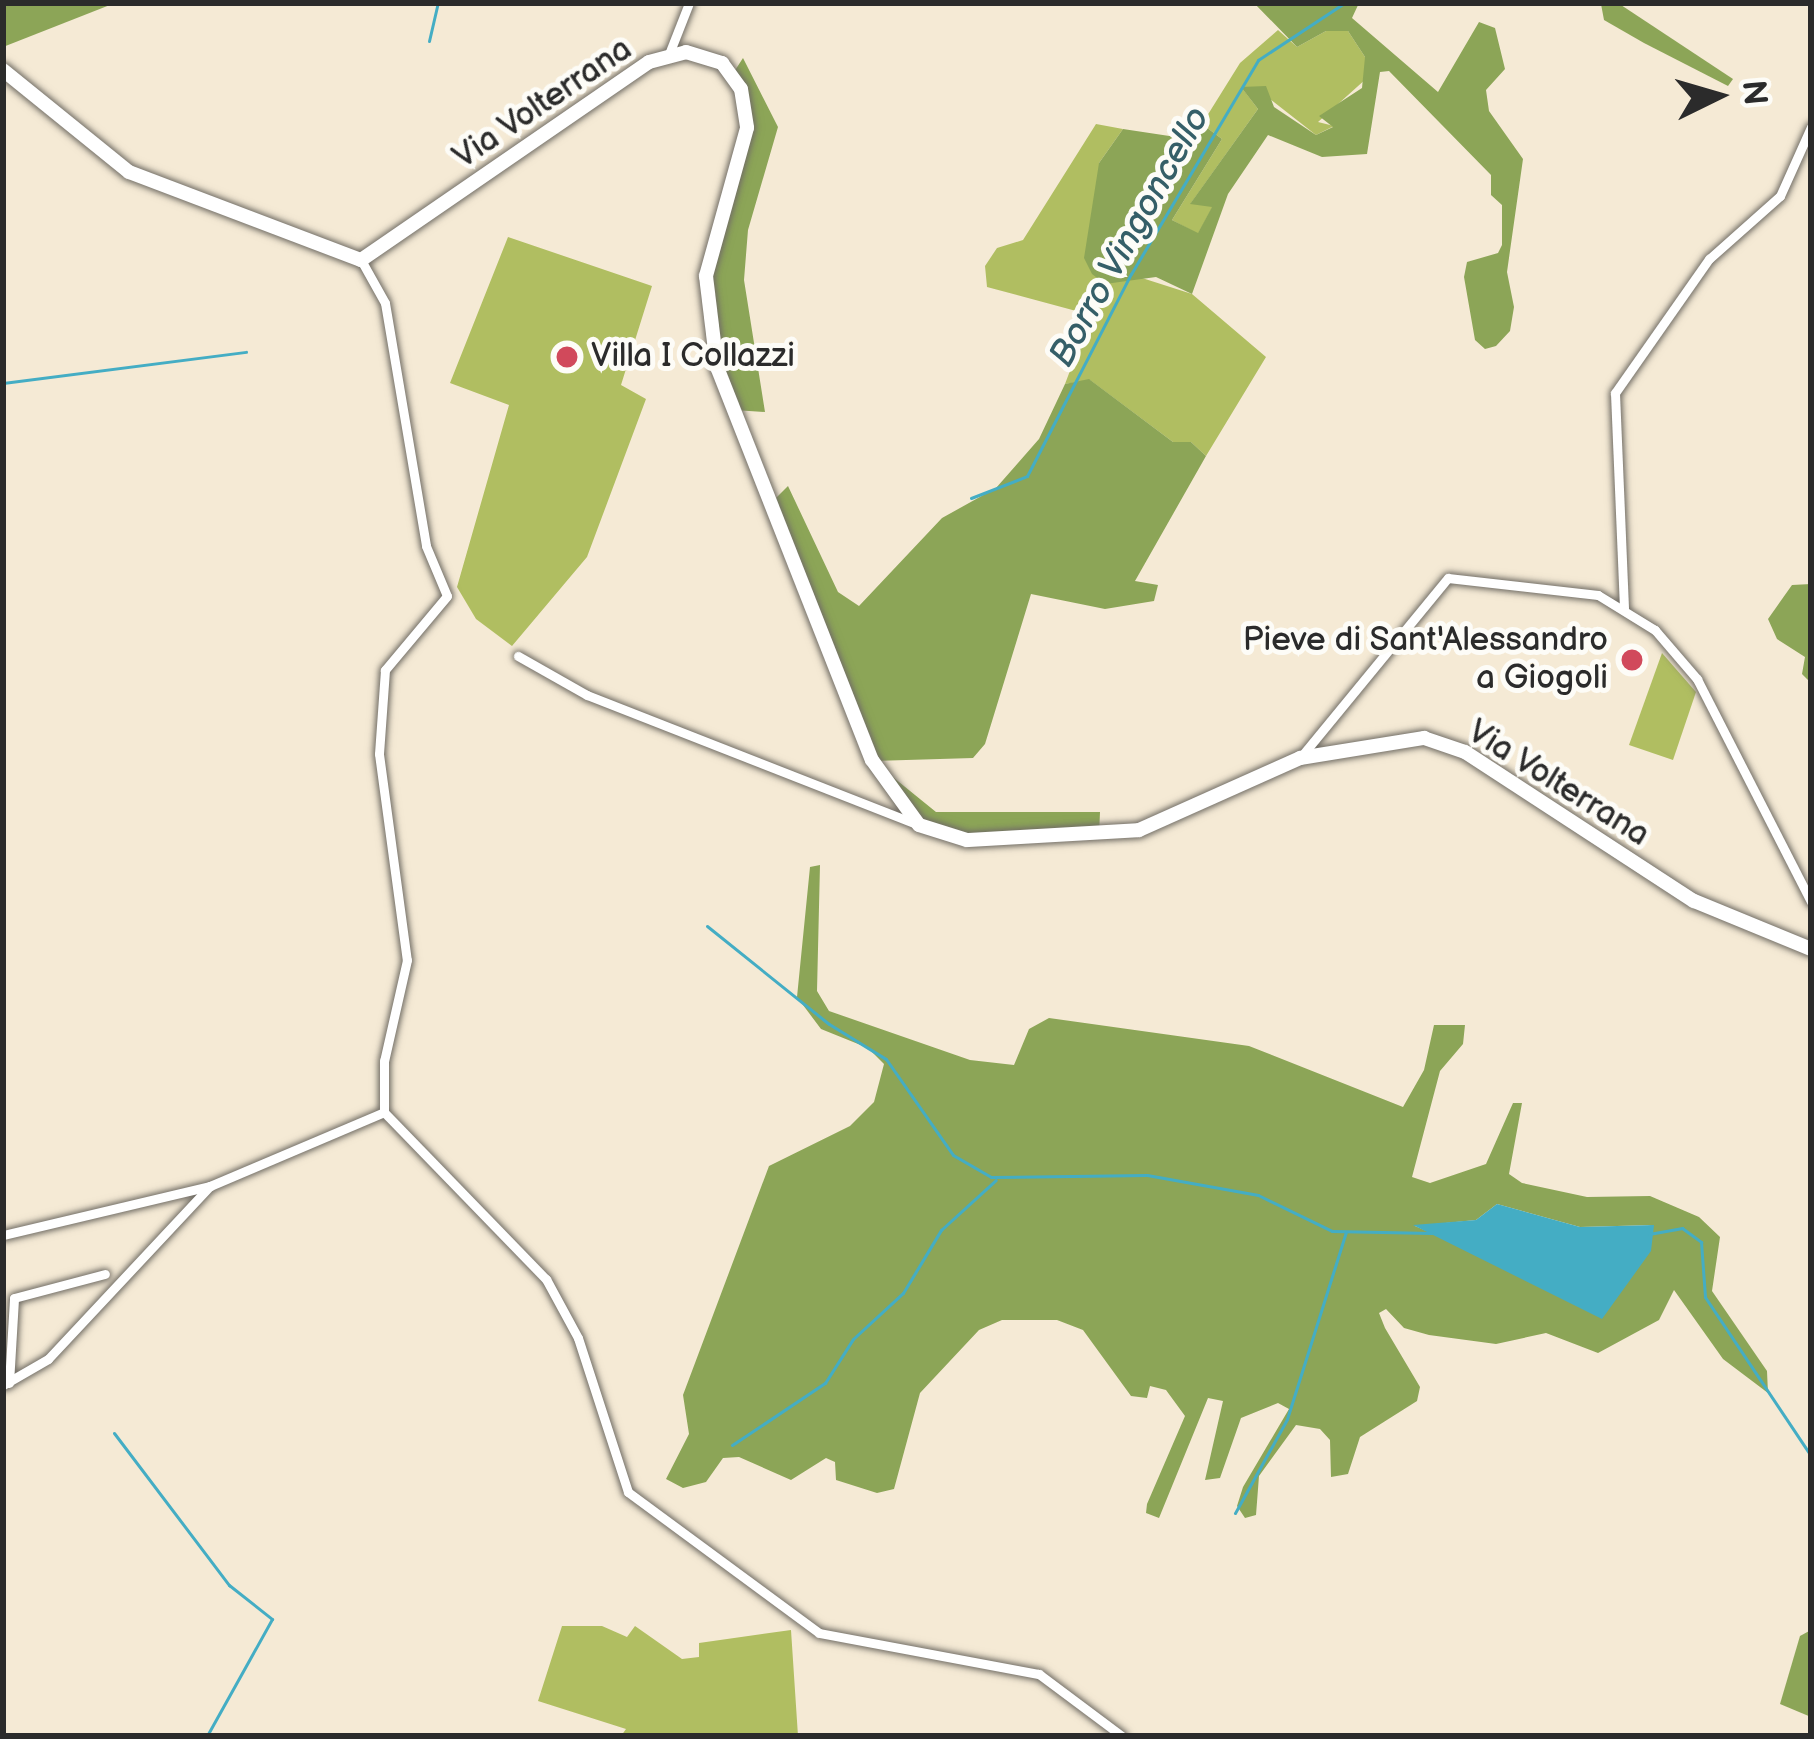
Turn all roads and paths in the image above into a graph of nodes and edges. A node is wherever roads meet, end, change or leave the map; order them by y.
1 (689, 3) edge
2 (669, 54) junction
3 (3, 70) edge
4 (1811, 127) edge
5 (361, 260) junction
6 (1624, 608) junction
7 (518, 656) dead end
8 (1300, 758) junction
9 (919, 825) junction
10 (1811, 902) edge
11 (1811, 949) edge
12 (384, 1112) junction
13 (210, 1186) junction
14 (3, 1235) edge
15 (105, 1274) dead end
16 (6, 1384) edge
17 (1123, 1736) edge

1 - 2 street
2 - 5 main road, Via Volterrana
2 - 9 main road, Via Volterrana
3 - 5 main road
4 - 6 street
5 - 12 street
6 - 8 street
6 - 10 street
7 - 9 street, Via Volterrana
8 - 9 main road, Via Volterrana
8 - 11 main road, Via Volterrana
12 - 13 street
12 - 17 street
13 - 14 street
13 - 16 street
15 - 16 street

